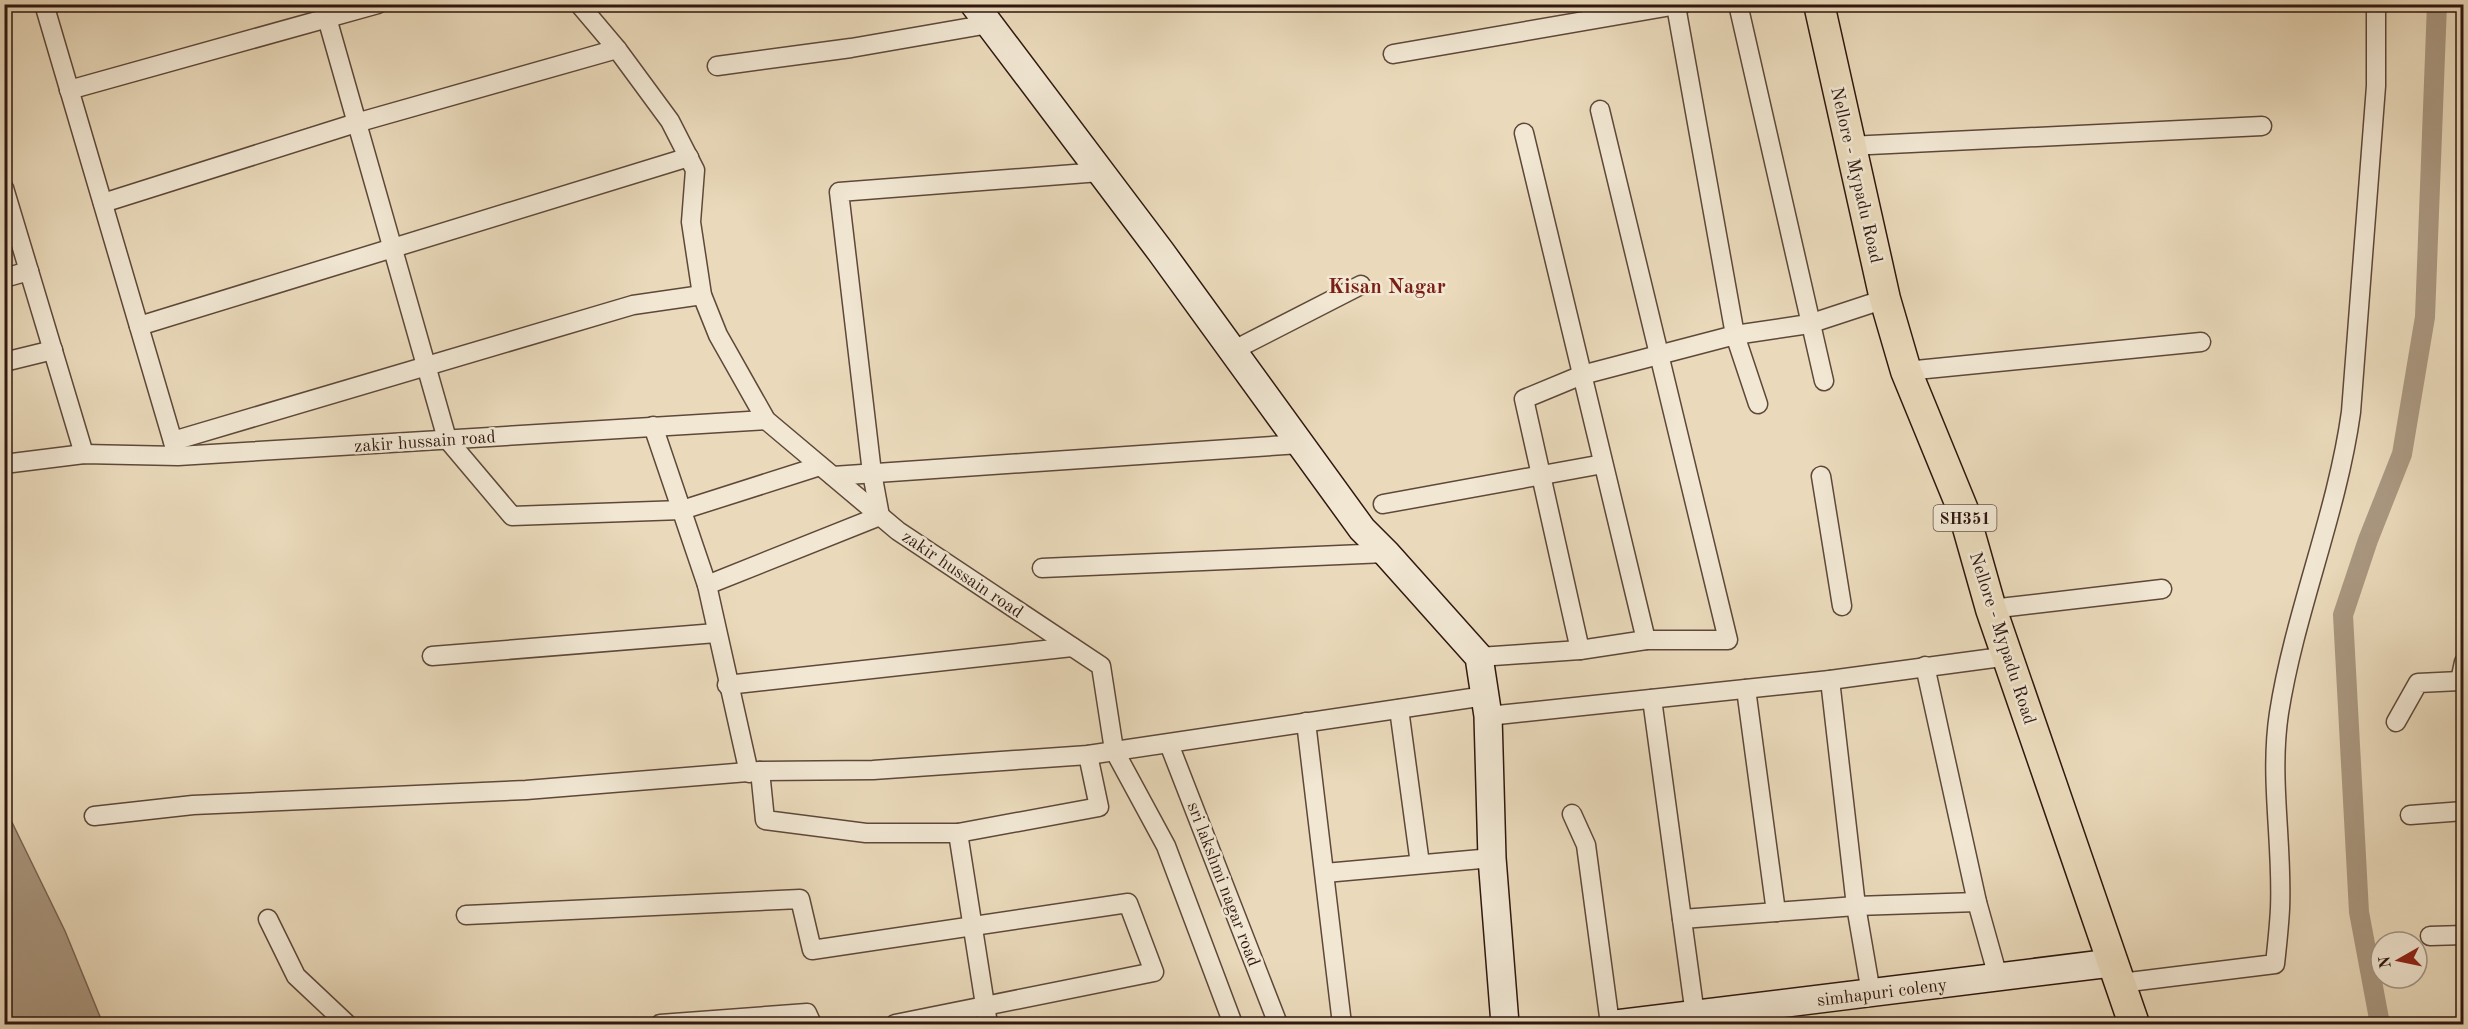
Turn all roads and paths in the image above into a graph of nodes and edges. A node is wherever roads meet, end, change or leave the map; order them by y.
1 (44, 4) edge
2 (378, 4) edge
3 (579, 4) edge
4 (1738, 4) edge
5 (1819, 4) edge
6 (2376, 4) edge
7 (1679, 5) edge
8 (325, 13) edge
9 (982, 14) edge
10 (617, 49) junction
11 (1394, 54) dead end
12 (717, 66) dead end
13 (69, 90) junction
14 (1600, 110) dead end
15 (356, 123) junction
16 (2262, 126) dead end
17 (1524, 133) dead end
18 (1849, 146) junction
19 (689, 157) junction
20 (1100, 172) junction
21 (5, 190) edge
22 (103, 203) junction
23 (392, 249) junction
24 (29, 271) junction
25 (4, 278) edge
26 (1361, 285) dead end
27 (702, 295) junction
28 (1885, 299) junction
29 (1809, 324) junction
30 (140, 326) junction
31 (1735, 335) junction
32 (2201, 342) dead end
33 (52, 350) junction
34 (1232, 351) junction
35 (1660, 356) junction
36 (4, 362) edge
37 (425, 364) junction
38 (1906, 371) junction
39 (1582, 375) junction
40 (1824, 381) dead end
41 (1758, 404) dead end
42 (766, 420) junction
43 (653, 426) junction
44 (447, 439) junction
45 (1300, 444) junction
46 (175, 448) junction
47 (84, 454) junction
48 (4, 464) edge
49 (1603, 464) junction
50 (827, 471) junction
51 (872, 473) junction
52 (1541, 475) junction
53 (1821, 476) dead end
54 (1383, 504) dead end
55 (682, 510) junction
56 (880, 516) junction
57 (1386, 553) junction
58 (1042, 568) dead end
59 (707, 585) junction
60 (2162, 590) dead end
61 (1842, 606) dead end
62 (1991, 609) junction
63 (716, 633) junction
64 (1646, 640) junction
65 (1072, 647) junction
66 (1580, 650) junction
67 (432, 656) dead end
68 (2009, 656) junction
69 (1479, 657) junction
70 (2463, 662) edge
71 (1925, 666) junction
72 (1830, 680) junction
73 (2462, 682) edge
74 (727, 686) junction
75 (1746, 689) junction
76 (1652, 699) junction
77 (1487, 706) junction
78 (1399, 709) junction
79 (1306, 722) junction
80 (2396, 722) dead end
81 (1169, 744) junction
82 (1114, 750) junction
83 (1088, 755) junction
84 (754, 772) junction
85 (2463, 811) edge
86 (1572, 814) dead end
87 (2410, 815) dead end
88 (94, 816) dead end
89 (958, 832) junction
90 (1492, 858) junction
91 (1420, 864) junction
92 (1324, 873) junction
93 (1977, 902) junction
94 (1857, 906) junction
95 (1776, 912) junction
96 (466, 915) dead end
97 (267, 919) dead end
98 (1682, 919) junction
99 (972, 927) junction
100 (2463, 935) edge
101 (2430, 936) dead end
102 (2116, 973) junction
103 (1998, 977) junction
104 (1871, 993) junction
105 (985, 1005) junction
106 (1695, 1015) junction
107 (347, 1024) edge
108 (660, 1024) edge
109 (812, 1024) edge
110 (895, 1024) edge
111 (988, 1024) edge
112 (1233, 1024) edge
113 (1278, 1024) edge
114 (1342, 1024) edge
115 (1505, 1024) edge
116 (1610, 1024) edge
117 (1616, 1024) edge
118 (2134, 1024) edge

1 - 13 street
2 - 8 street
3 - 10 street, zakir hussain road
4 - 29 street
5 - 18 main road, Nellore - Mypadu Road / SH351
6 - 102 street
7 - 11 street
7 - 31 street
8 - 13 street
8 - 15 street
9 - 12 street
9 - 20 street
10 - 15 street
10 - 19 street, zakir hussain road
13 - 22 street
14 - 35 street
15 - 22 street
15 - 23 street
16 - 18 street
17 - 39 street
18 - 28 main road, Nellore - Mypadu Road / SH351
19 - 23 street
19 - 27 street, zakir hussain road
20 - 34 street
20 - 51 street
21 - 24 street
22 - 30 street
23 - 30 street
23 - 37 street
24 - 25 street
24 - 33 street
26 - 34 street
27 - 37 street
27 - 42 street, zakir hussain road
28 - 29 street
28 - 38 main road, Nellore - Mypadu Road / SH351
29 - 31 street
29 - 40 street
30 - 46 street
31 - 35 street
31 - 41 street
32 - 38 street
33 - 36 street
33 - 47 street
34 - 45 street
35 - 39 street
35 - 64 street
37 - 44 street
37 - 46 street
38 - 62 main road, Nellore - Mypadu Road / SH351
39 - 49 street
39 - 52 street
42 - 43 street, zakir hussain road
42 - 50 street, zakir hussain road
43 - 44 street, zakir hussain road
43 - 55 street
44 - 46 street, zakir hussain road
44 - 55 street
45 - 51 street
45 - 57 street
46 - 47 street, zakir hussain road
47 - 48 street, zakir hussain road
49 - 52 street
49 - 64 street
50 - 51 street
50 - 55 street
50 - 56 street, zakir hussain road
51 - 56 street
52 - 54 street
52 - 66 street
53 - 61 street
55 - 59 street
56 - 59 street
56 - 65 street, zakir hussain road
57 - 58 street
57 - 69 street
59 - 63 street
60 - 62 street
62 - 68 main road, Nellore - Mypadu Road / SH351
63 - 67 street
63 - 74 street
64 - 66 street
65 - 74 street
65 - 82 street, zakir hussain road
66 - 69 street
68 - 71 street
68 - 102 main road, Nellore - Mypadu Road / SH351
69 - 77 street
70 - 73 street
71 - 72 street
71 - 93 street
72 - 75 street
72 - 94 street
73 - 80 street
74 - 84 street
75 - 76 street
75 - 95 street
76 - 77 street
76 - 98 street
77 - 78 street
77 - 90 street
78 - 79 street
78 - 91 street
79 - 81 street
79 - 92 street
81 - 82 street
81 - 113 street, sri lakshmi nagar road
82 - 83 street
82 - 112 street, zakir hussain road
83 - 84 street
83 - 89 street
84 - 88 street
84 - 89 street
85 - 87 street
86 - 116 street
89 - 99 street
90 - 91 street
90 - 115 street
91 - 92 street
92 - 114 street
93 - 94 street
93 - 103 street
94 - 95 street
94 - 104 street
95 - 98 street
96 - 99 street
97 - 107 street
98 - 106 street
99 - 105 street
99 - 105 street
100 - 101 street
102 - 103 street, simhapuri coleny
102 - 118 main road, Nellore - Mypadu Road / SH351
103 - 104 street, simhapuri coleny
104 - 106 street, simhapuri coleny
105 - 110 street
105 - 111 street
106 - 117 street, simhapuri coleny
108 - 109 street

